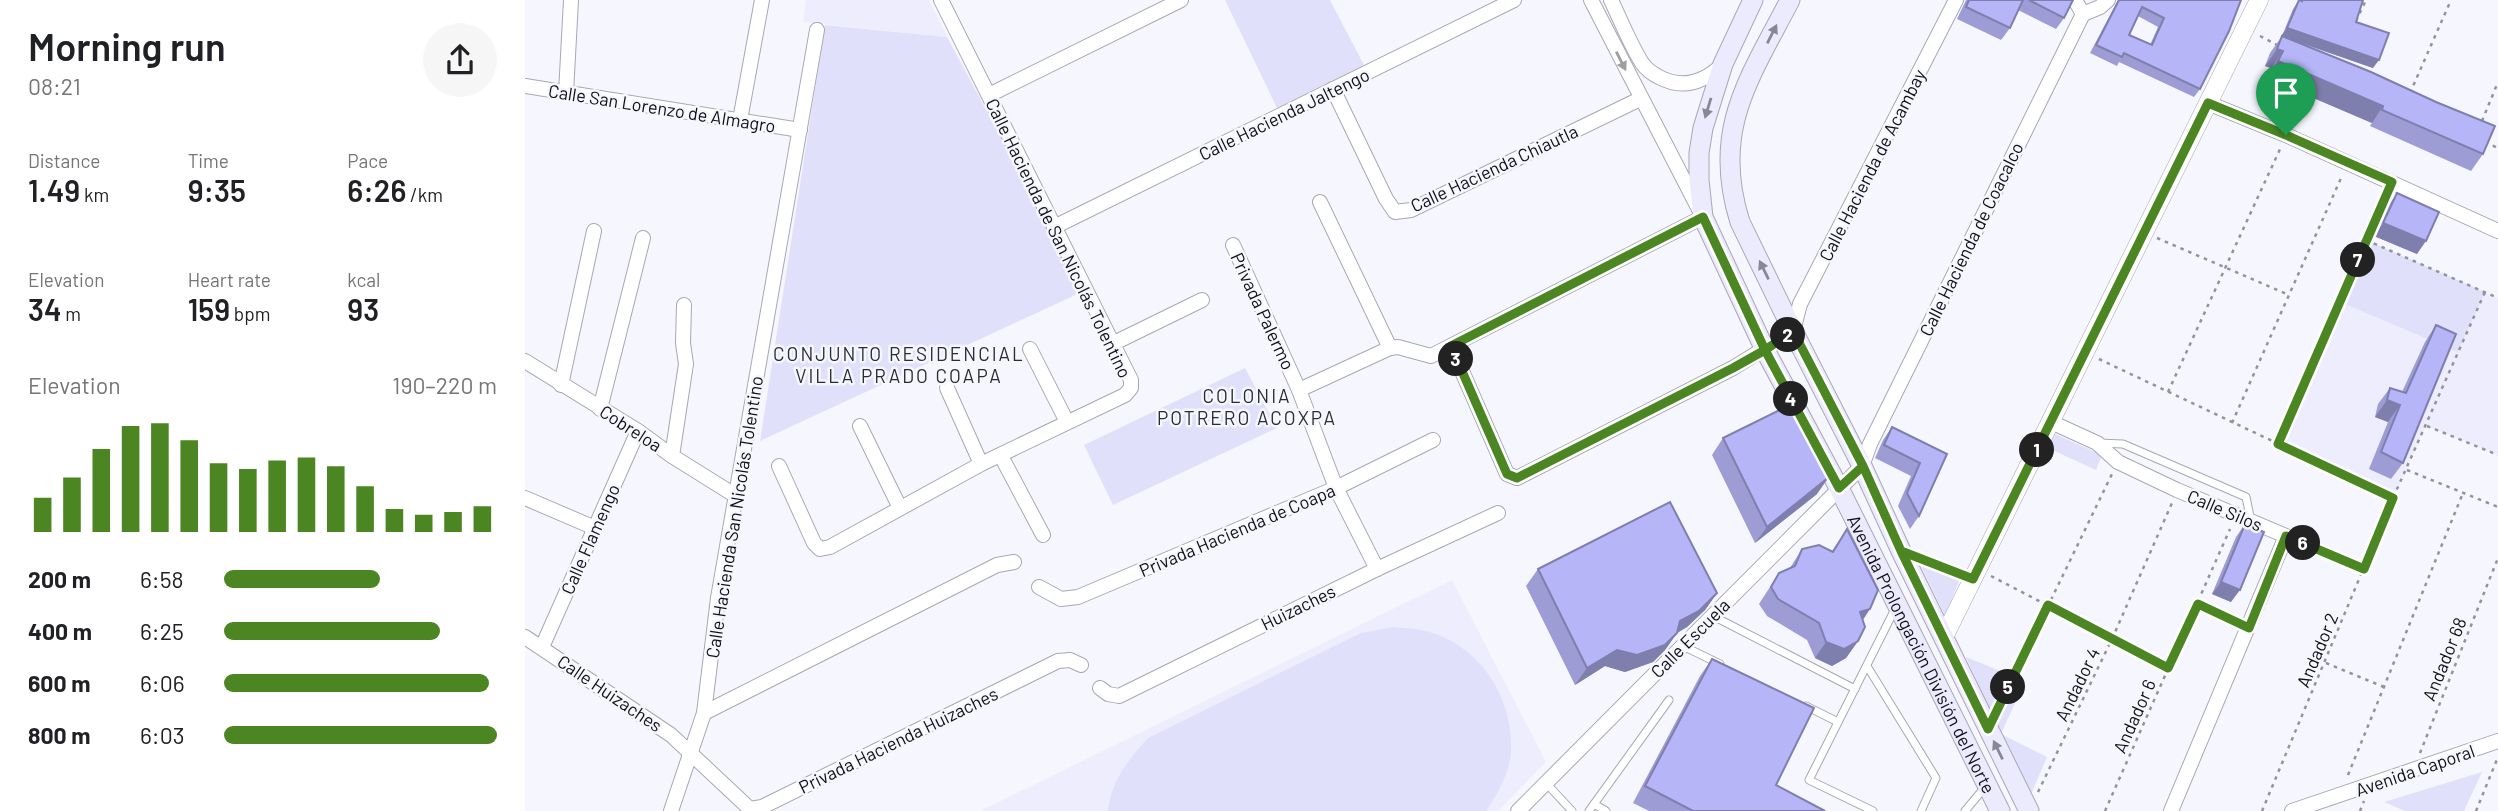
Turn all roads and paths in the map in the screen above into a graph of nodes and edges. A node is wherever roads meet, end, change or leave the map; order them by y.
1 (571, 0) edge
2 (762, 0) edge
3 (941, 0) edge
4 (1181, 0) edge
5 (1514, 0) edge
6 (1591, 0) edge
7 (1611, 0) edge
8 (1753, 0) edge
9 (1790, 0) edge
10 (1956, 0) edge
11 (2075, 0) edge
12 (2108, 0) edge
13 (2259, 0) edge
14 (2366, 0) edge
15 (2451, 0) edge
16 (2083, 13) junction
17 (2355, 24) edge
18 (2245, 29) junction
19 (817, 30) dead end
20 (2283, 47) edge
21 (1723, 64) junction
22 (2498, 82) edge
23 (525, 86) edge
24 (1333, 89) junction
25 (566, 93) junction
26 (2409, 93) edge
27 (989, 95) junction
28 (1640, 99) junction
29 (2208, 103) junction
30 (740, 120) junction
31 (2480, 126) edge
32 (800, 130) junction
33 (2286, 135) junction
34 (2475, 137) edge
35 (2498, 148) edge
36 (2348, 163) junction
37 (2392, 182) junction
38 (1320, 202) dead end
39 (1703, 217) junction
40 (1054, 227) junction
41 (594, 231) dead end
42 (2498, 231) edge
43 (2144, 233) junction
44 (643, 238) dead end
45 (2366, 240) junction
46 (1233, 245) dead end
47 (2225, 268) junction
48 (2485, 292) junction
49 (2289, 295) junction
50 (2498, 298) edge
51 (1202, 300) dead end
52 (684, 305) dead end
53 (1793, 331) junction
54 (1112, 344) junction
55 (1451, 346) junction
56 (1390, 348) junction
57 (1030, 349) dead end
58 (1765, 350) junction
59 (2085, 352) junction
60 (525, 361) edge
61 (561, 385) junction
62 (947, 388) dead end
63 (1299, 390) junction
64 (2168, 392) junction
65 (600, 409) junction
66 (1067, 422) junction
67 (2051, 422) junction
68 (2232, 423) junction
69 (2425, 425) junction
70 (860, 426) dead end
71 (638, 431) junction
72 (1433, 440) dead end
73 (2097, 443) junction
74 (2278, 444) junction
75 (2498, 455) edge
76 (672, 456) junction
77 (1001, 456) junction
78 (2118, 462) junction
79 (981, 464) junction
80 (779, 466) dead end
81 (1863, 466) junction
82 (2406, 469) junction
83 (1336, 488) junction
84 (1839, 488) junction
85 (2178, 490) junction
86 (2463, 493) junction
87 (736, 496) junction
88 (525, 498) edge
89 (2393, 498) junction
90 (2498, 507) edge
91 (900, 508) junction
92 (1498, 513) dead end
93 (2236, 515) junction
94 (2251, 521) junction
95 (595, 528) junction
96 (1043, 535) dead end
97 (2286, 536) junction
98 (1901, 551) junction
99 (2498, 558) edge
100 (1014, 562) dead end
101 (1377, 569) junction
102 (2364, 569) junction
103 (1976, 574) junction
104 (1039, 587) dead end
105 (2198, 604) junction
106 (1897, 605) junction
107 (2048, 605) junction
108 (1713, 616) junction
109 (2249, 628) junction
110 (525, 637) edge
111 (1944, 637) junction
112 (2112, 639) junction
113 (1683, 646) junction
114 (542, 647) junction
115 (2325, 662) junction
116 (1081, 665) dead end
117 (1867, 666) junction
118 (2168, 668) junction
119 (1733, 670) edge
120 (2384, 687) junction
121 (1100, 688) dead end
122 (1855, 689) junction
123 (1669, 700) dead end
124 (1803, 705) edge
125 (704, 713) junction
126 (1838, 722) junction
127 (1988, 729) junction
128 (2498, 741) edge
129 (692, 754) junction
130 (2498, 757) edge
131 (2413, 770) junction
132 (1546, 783) junction
133 (1987, 785) junction
134 (2340, 796) junction
135 (2032, 805) edge
136 (1592, 808) edge
137 (671, 811) edge
138 (1518, 811) edge
139 (1572, 811) edge
140 (1606, 811) edge
141 (1873, 811) edge
142 (1921, 811) edge
143 (1965, 811) edge
144 (2000, 811) edge
145 (2105, 811) edge
146 (2171, 811) edge
147 (2262, 811) edge
148 (2292, 811) edge
149 (2476, 811) edge

1 - 25 street
2 - 30 street
3 - 27 street, Calle Hacienda de San Nicolás Tolentino
4 - 27 street
5 - 24 street, Calle Hacienda Jaltengo
6 -> 28 street
7 - 21 street
8 - 21 main road, Avenida Prolongación División del Norte
53 -> 9 main road, Avenida Prolongación División del Norte
10 - 53 street, Calle Hacienda de Acambay
11 - 16 street
12 - 16 street
13 - 18 street
14 - 17 path
15 - 26 path
16 - 81 street, Calle Hacienda de Coacalco
18 - 20 path
18 - 29 street
19 - 32 street, Calle Hacienda San Nicolás Tolentino
21 -> 39 main road, Avenida Prolongación División del Norte
22 - 31 path
23 - 25 street, Calle San Lorenzo de Almagro
24 - 28 street, Calle Hacienda Chiautla
24 - 40 street, Calle Hacienda Jaltengo
25 - 30 street, Calle San Lorenzo de Almagro
27 - 40 street, Calle Hacienda de San Nicolás Tolentino
28 - 39 street
29 - 33 street
29 - 43 street
30 - 32 street, Calle San Lorenzo de Almagro
32 - 87 street, Calle Hacienda San Nicolás Tolentino
33 - 36 street
33 - 47 path
34 - 35 path
36 - 37 street
36 - 49 path
37 - 42 street
37 - 45 path
38 - 56 street
39 - 55 street
39 - 58 main road, Avenida Prolongación División del Norte
40 - 54 street, Calle Hacienda de San Nicolás Tolentino
41 - 61 street
43 - 47 path
43 - 59 street
44 - 65 street
45 - 48 path
45 - 74 path
46 - 63 street, Privada Palermo
47 - 49 path
47 - 64 path
48 - 50 path
48 - 69 path, Andador 2
49 - 68 path
51 - 54 street
52 - 76 street
53 - 58 street
53 - 81 main road, Avenida Prolongación División del Norte
54 - 66 street, Calle Hacienda de San Nicolás Tolentino
55 - 56 street
55 - 58 street
56 - 63 street
57 - 66 street
58 - 84 main road, Avenida Prolongación División del Norte
59 - 64 path
59 - 67 street
60 - 61 street, Cobreloa
61 - 65 street, Cobreloa
62 - 79 street
63 - 83 street, Privada Palermo
64 - 68 path
65 - 71 street, Cobreloa
66 - 77 street, Calle Hacienda de San Nicolás Tolentino
67 - 73 street, Calle Silos
67 - 103 street
68 - 74 path
69 - 75 path
69 - 82 path, Andador 2
70 - 91 street
71 - 76 street, Cobreloa
71 - 95 street, Calle Flamengo
72 - 83 street, Privada Hacienda de Coapa
73 - 78 street, Calle Silos
73 - 94 lane
74 - 89 path
76 - 87 street, Cobreloa
77 - 79 street, Calle Hacienda de San Nicolás Tolentino
77 - 96 street
78 - 85 street, Calle Silos
78 - 107 path
79 - 91 street, Calle Hacienda de San Nicolás Tolentino
80 - 91 street, Calle Hacienda de San Nicolás Tolentino
81 - 84 street, Calle Escuela
81 - 98 main road, Avenida Prolongación División del Norte
82 - 86 path
82 - 89 path, Andador 2
83 - 101 street, Privada Palermo
83 - 104 street, Privada Hacienda de Coapa
84 - 106 main road, Avenida Prolongación División del Norte
84 - 108 street, Calle Escuela
85 - 93 street, Calle Silos
85 - 112 path, Andador 4
86 - 90 path
86 - 120 path
87 - 125 street, Calle Hacienda San Nicolás Tolentino
88 - 95 street
89 - 102 path, Andador 2
92 - 101 street, Huizaches
93 - 94 street, Calle Silos
93 - 105 path, Andador 6
94 - 97 street, Calle Silos
95 - 114 street, Calle Flamengo
97 - 102 path
97 - 109 street
98 - 103 path
98 - 111 main road, Avenida Prolongación División del Norte
99 - 131 path, Andador 68
100 - 125 street
101 - 121 street, Huizaches
102 - 115 path, Andador 2
103 - 107 path
103 - 111 street
105 - 109 path
105 - 118 path, Andador 6
106 - 117 lane
106 - 133 main road, Avenida Prolongación División del Norte
107 - 112 path
107 - 127 path
108 - 113 street, Calle Escuela
108 - 122 lane
109 - 146 street
110 - 114 street, Calle Huizaches
111 - 127 main road, Avenida Prolongación División del Norte
112 - 118 path
112 - 135 path, Andador 4
113 - 119 lane
113 - 132 street, Calle Escuela
114 - 129 street, Calle Huizaches
115 - 120 path
115 - 147 path, Andador 2
116 - 129 street, Privada Hacienda Huizaches
117 - 122 lane
117 - 142 lane
118 - 145 path, Andador 6
120 - 134 path
122 - 126 lane
123 - 136 lane
124 - 126 lane
125 - 129 street, Calle Hacienda San Nicolás Tolentino
126 - 141 lane
135 -> 127 main road, Avenida Prolongación División del Norte
128 - 131 street, Avenida Caporal
129 - 137 street, Calle Hacienda San Nicolás Tolentino
130 - 149 path
131 - 134 street, Avenida Caporal
132 - 138 street, Calle Escuela
132 - 139 lane
133 - 143 lane
133 - 144 main road, Avenida Prolongación División del Norte
134 - 148 street, Avenida Caporal
136 - 140 lane

